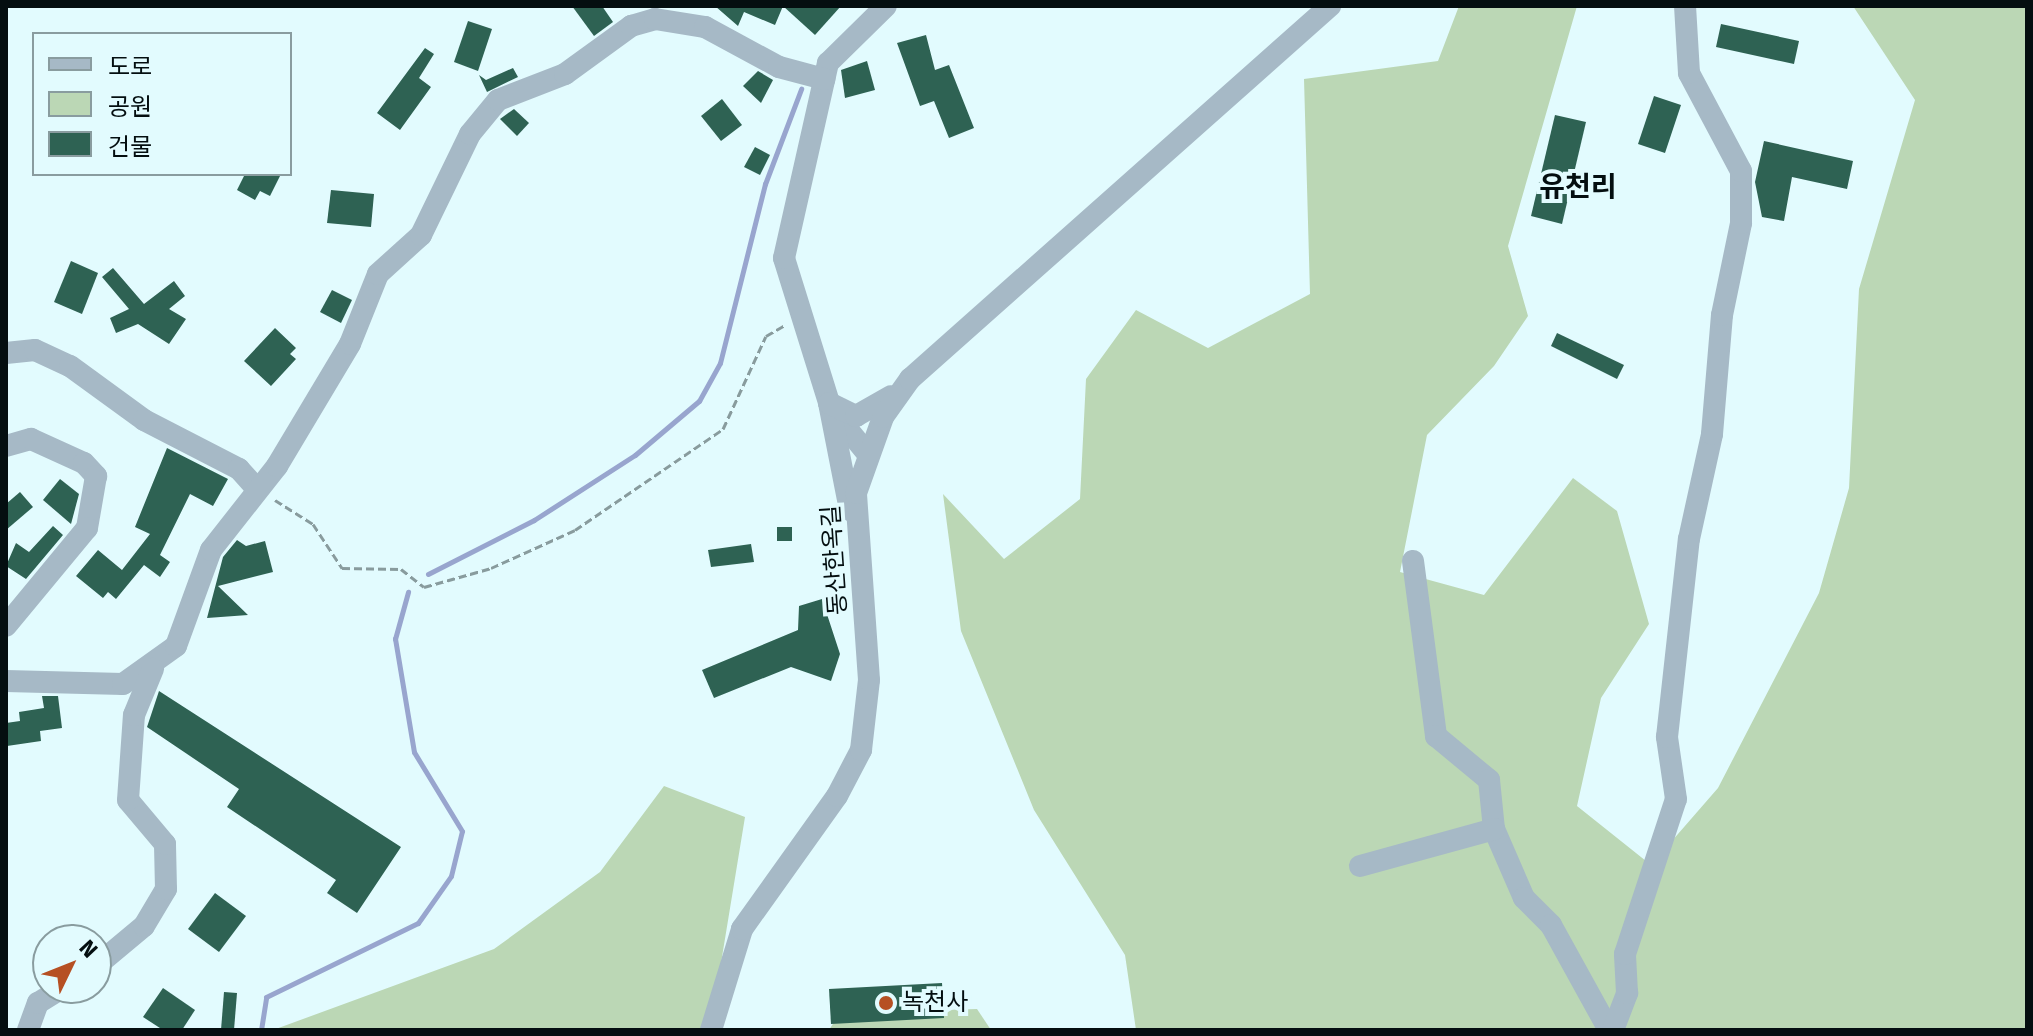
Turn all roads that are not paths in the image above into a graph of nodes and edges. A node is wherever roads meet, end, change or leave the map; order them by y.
1 (886, 6) edge
2 (1330, 6) edge
3 (1685, 6) edge
4 (645, 13) edge
5 (824, 79) junction
6 (6, 353) edge
7 (910, 379) junction
8 (829, 403) junction
9 (6, 446) edge
10 (867, 453) junction
11 (257, 489) junction
12 (855, 525) junction
13 (1413, 561) dead end
14 (6, 626) edge
15 (153, 669) junction
16 (6, 681) edge
17 (1494, 829) junction
18 (1360, 866) dead end
19 (112, 953) edge
20 (38, 1004) edge
21 (28, 1030) edge
22 (711, 1030) edge
23 (1611, 1030) edge

1 - 5 street
2 - 7 street, 동산한옥길
3 - 23 street
4 - 5 street
4 - 11 street
5 - 8 street
6 - 11 street
7 - 8 street
7 - 10 street, 동산한옥길
8 - 10 street
8 - 12 street
9 - 14 street
10 - 12 street, 동산한옥길
11 - 15 street
12 - 22 street, 동산한옥길
13 - 17 street
15 - 16 street
15 - 19 street
17 - 18 street
17 - 23 street
20 - 21 street

